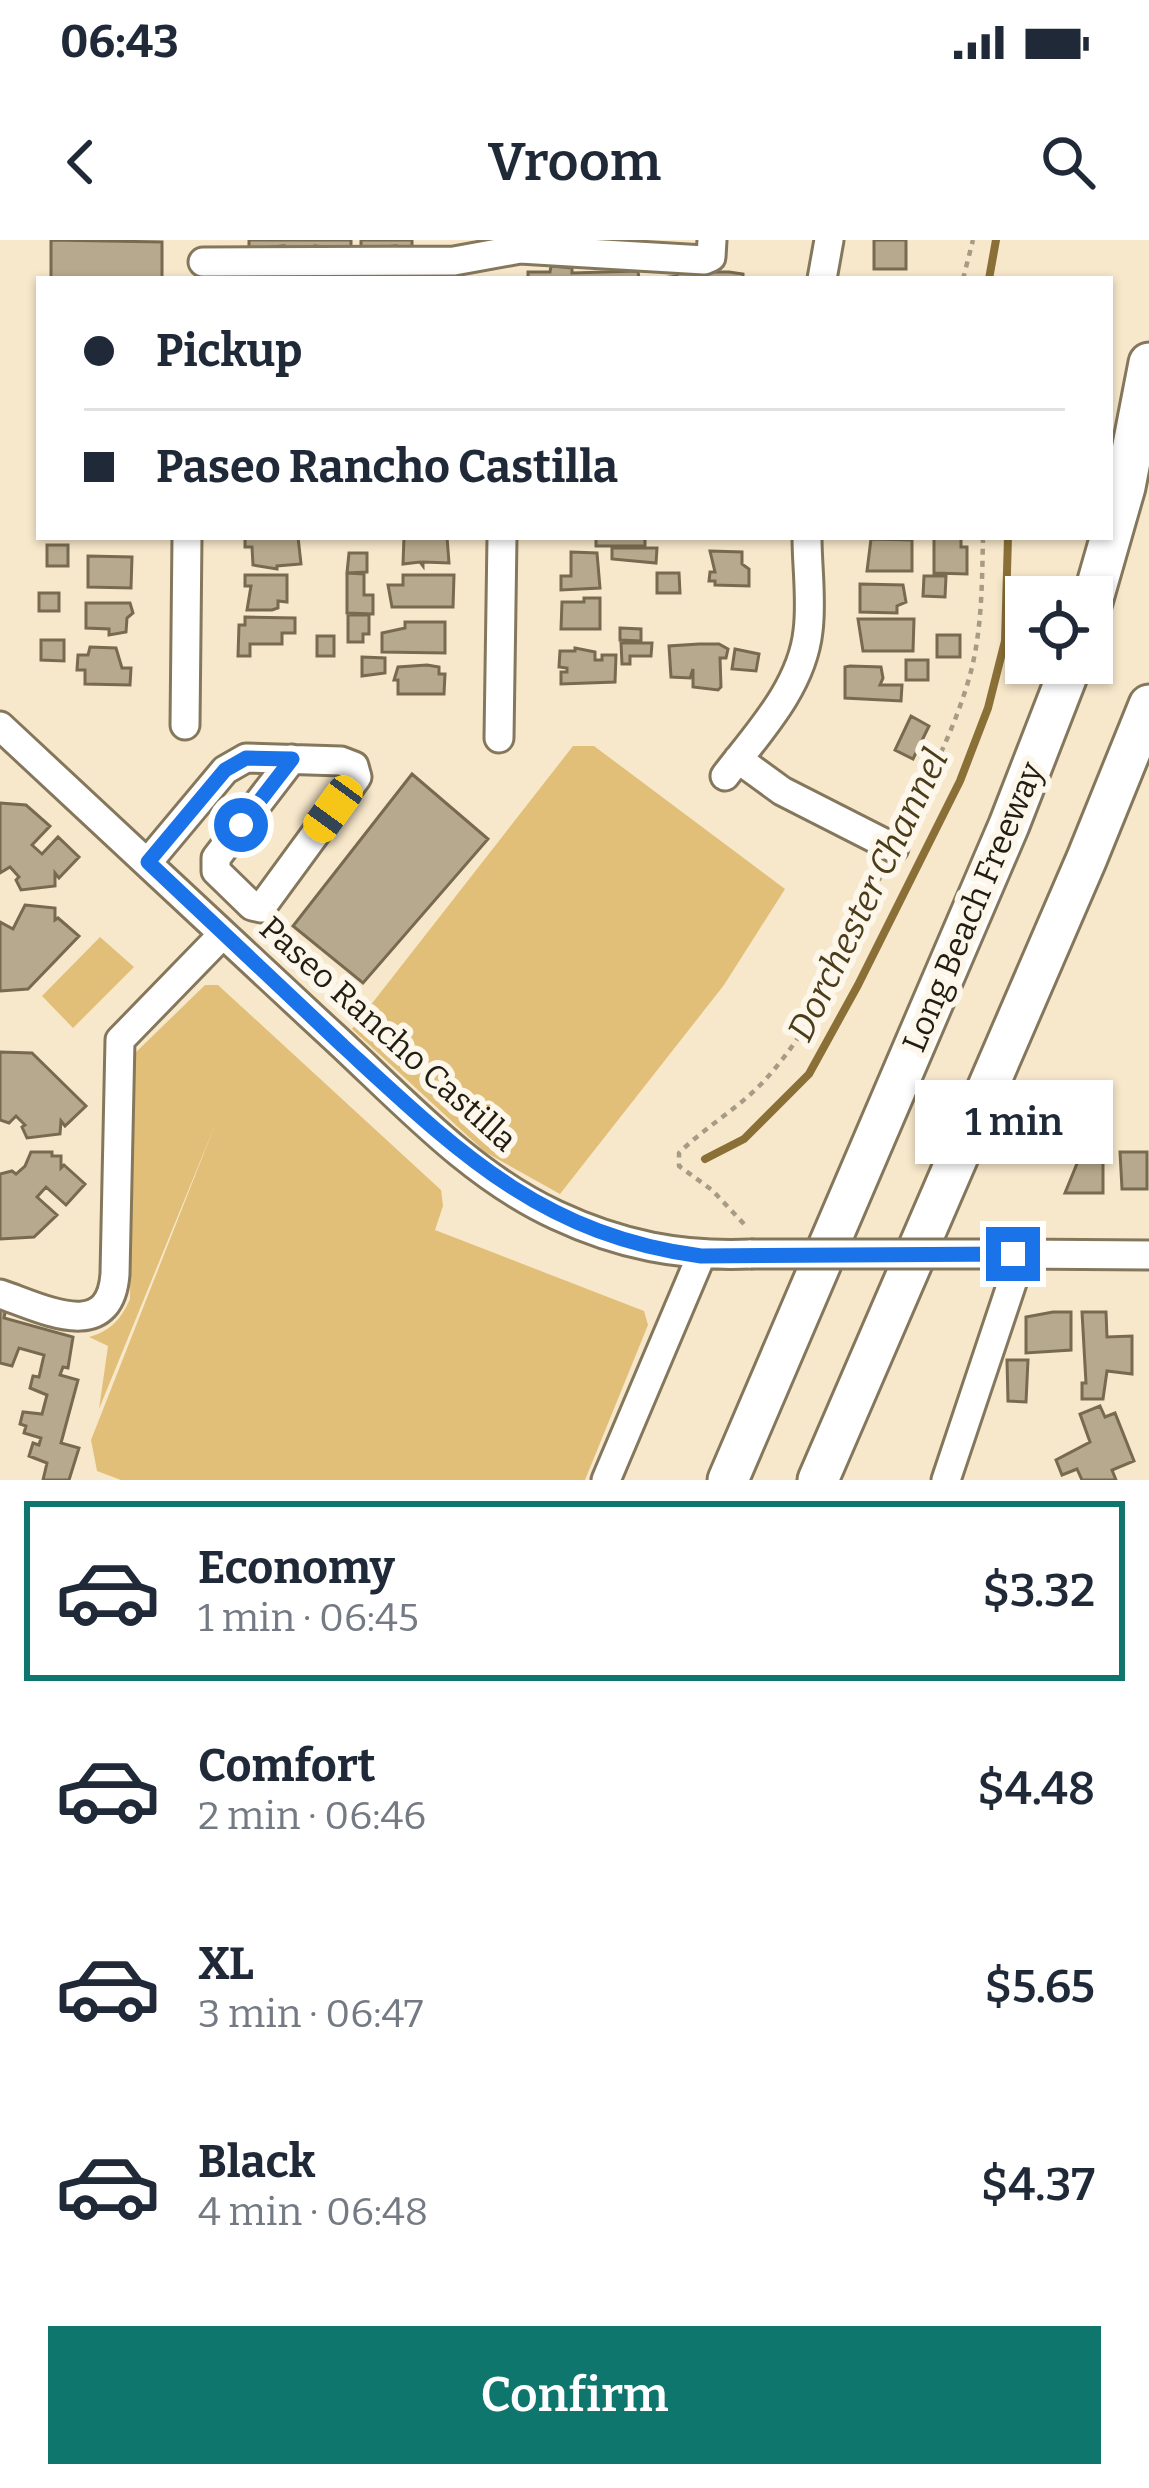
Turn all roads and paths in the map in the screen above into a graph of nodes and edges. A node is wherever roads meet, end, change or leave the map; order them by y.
1 (712, 240) edge
2 (829, 240) edge
3 (973, 240) edge
4 (541, 245) edge
5 (476, 248) edge
6 (203, 260) edge
7 (823, 276) edge
8 (964, 276) edge
9 (1149, 363) edge
10 (1113, 529) edge
11 (187, 540) edge
12 (502, 540) edge
13 (807, 540) edge
14 (1110, 540) edge
15 (1099, 576) edge
16 (1064, 684) edge
17 (1149, 705) edge
18 (185, 725) dead end
19 (0, 726) edge
20 (499, 738) dead end
21 (292, 759) junction
22 (894, 848) dead end
23 (148, 862) junction
24 (223, 934) junction
25 (698, 1134) dead end
26 (744, 1224) dead end
27 (1018, 1254) junction
28 (1149, 1255) edge
29 (701, 1256) junction
30 (0, 1294) edge
31 (605, 1480) edge
32 (728, 1480) edge
33 (818, 1480) edge
34 (946, 1480) edge

1 - 4 street
2 - 7 street
3 - 8 path
4 - 5 street
5 - 6 street
9 - 10 highway
11 - 18 street
12 - 20 street
13 - 22 street
14 - 15 highway
16 - 32 highway, Long Beach Freeway
17 - 33 highway
19 - 23 street, Paseo Rancho Castilla
21 - 21 street
21 - 23 street
23 - 24 street, Paseo Rancho Castilla
24 - 29 street, Paseo Rancho Castilla
24 - 30 street
25 - 26 path
27 - 28 street, Paseo Rancho Castilla
27 - 29 street, Paseo Rancho Castilla, bridge
27 - 34 street
29 - 31 street

